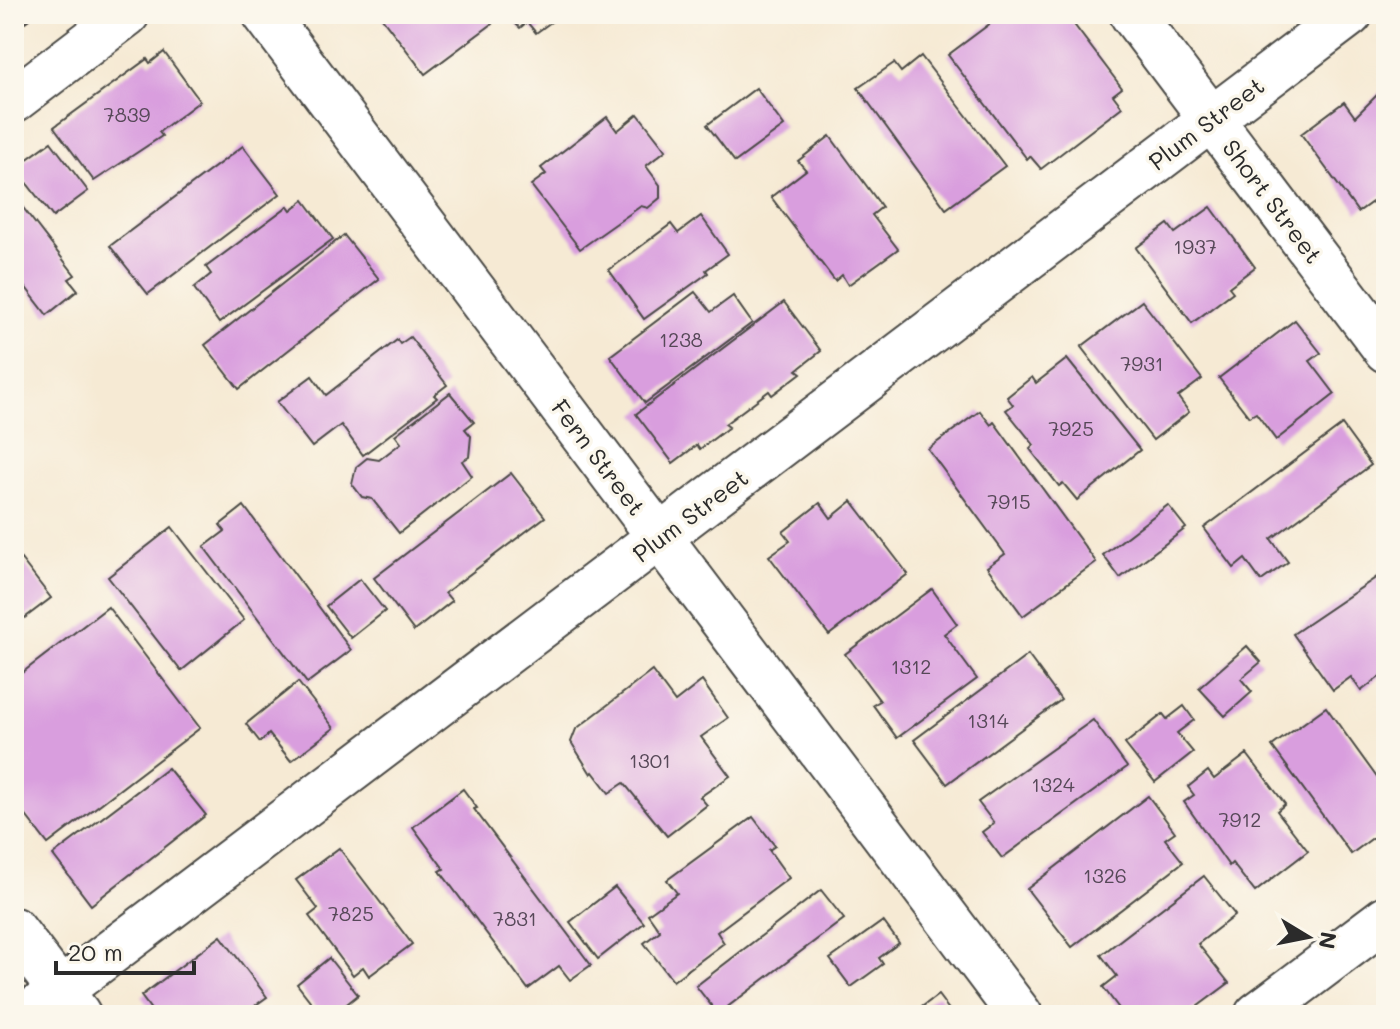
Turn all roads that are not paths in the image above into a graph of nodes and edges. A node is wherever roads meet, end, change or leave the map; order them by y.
1 (127, 14) edge
2 (265, 14) edge
3 (1132, 14) edge
4 (1350, 14) edge
5 (14, 100) edge
6 (1211, 119) junction
7 (1386, 350) edge
8 (660, 537) junction
9 (1386, 918) edge
10 (14, 930) edge
11 (56, 1007) edge
12 (1020, 1015) edge
13 (1257, 1015) edge

1 - 5 street
2 - 8 street, Fern Street
3 - 6 street, Short Street
4 - 6 street, Plum Street
6 - 7 street, Short Street
6 - 8 street, Plum Street
8 - 11 street, Plum Street
8 - 12 street, Fern Street
9 - 13 street
10 - 11 street

